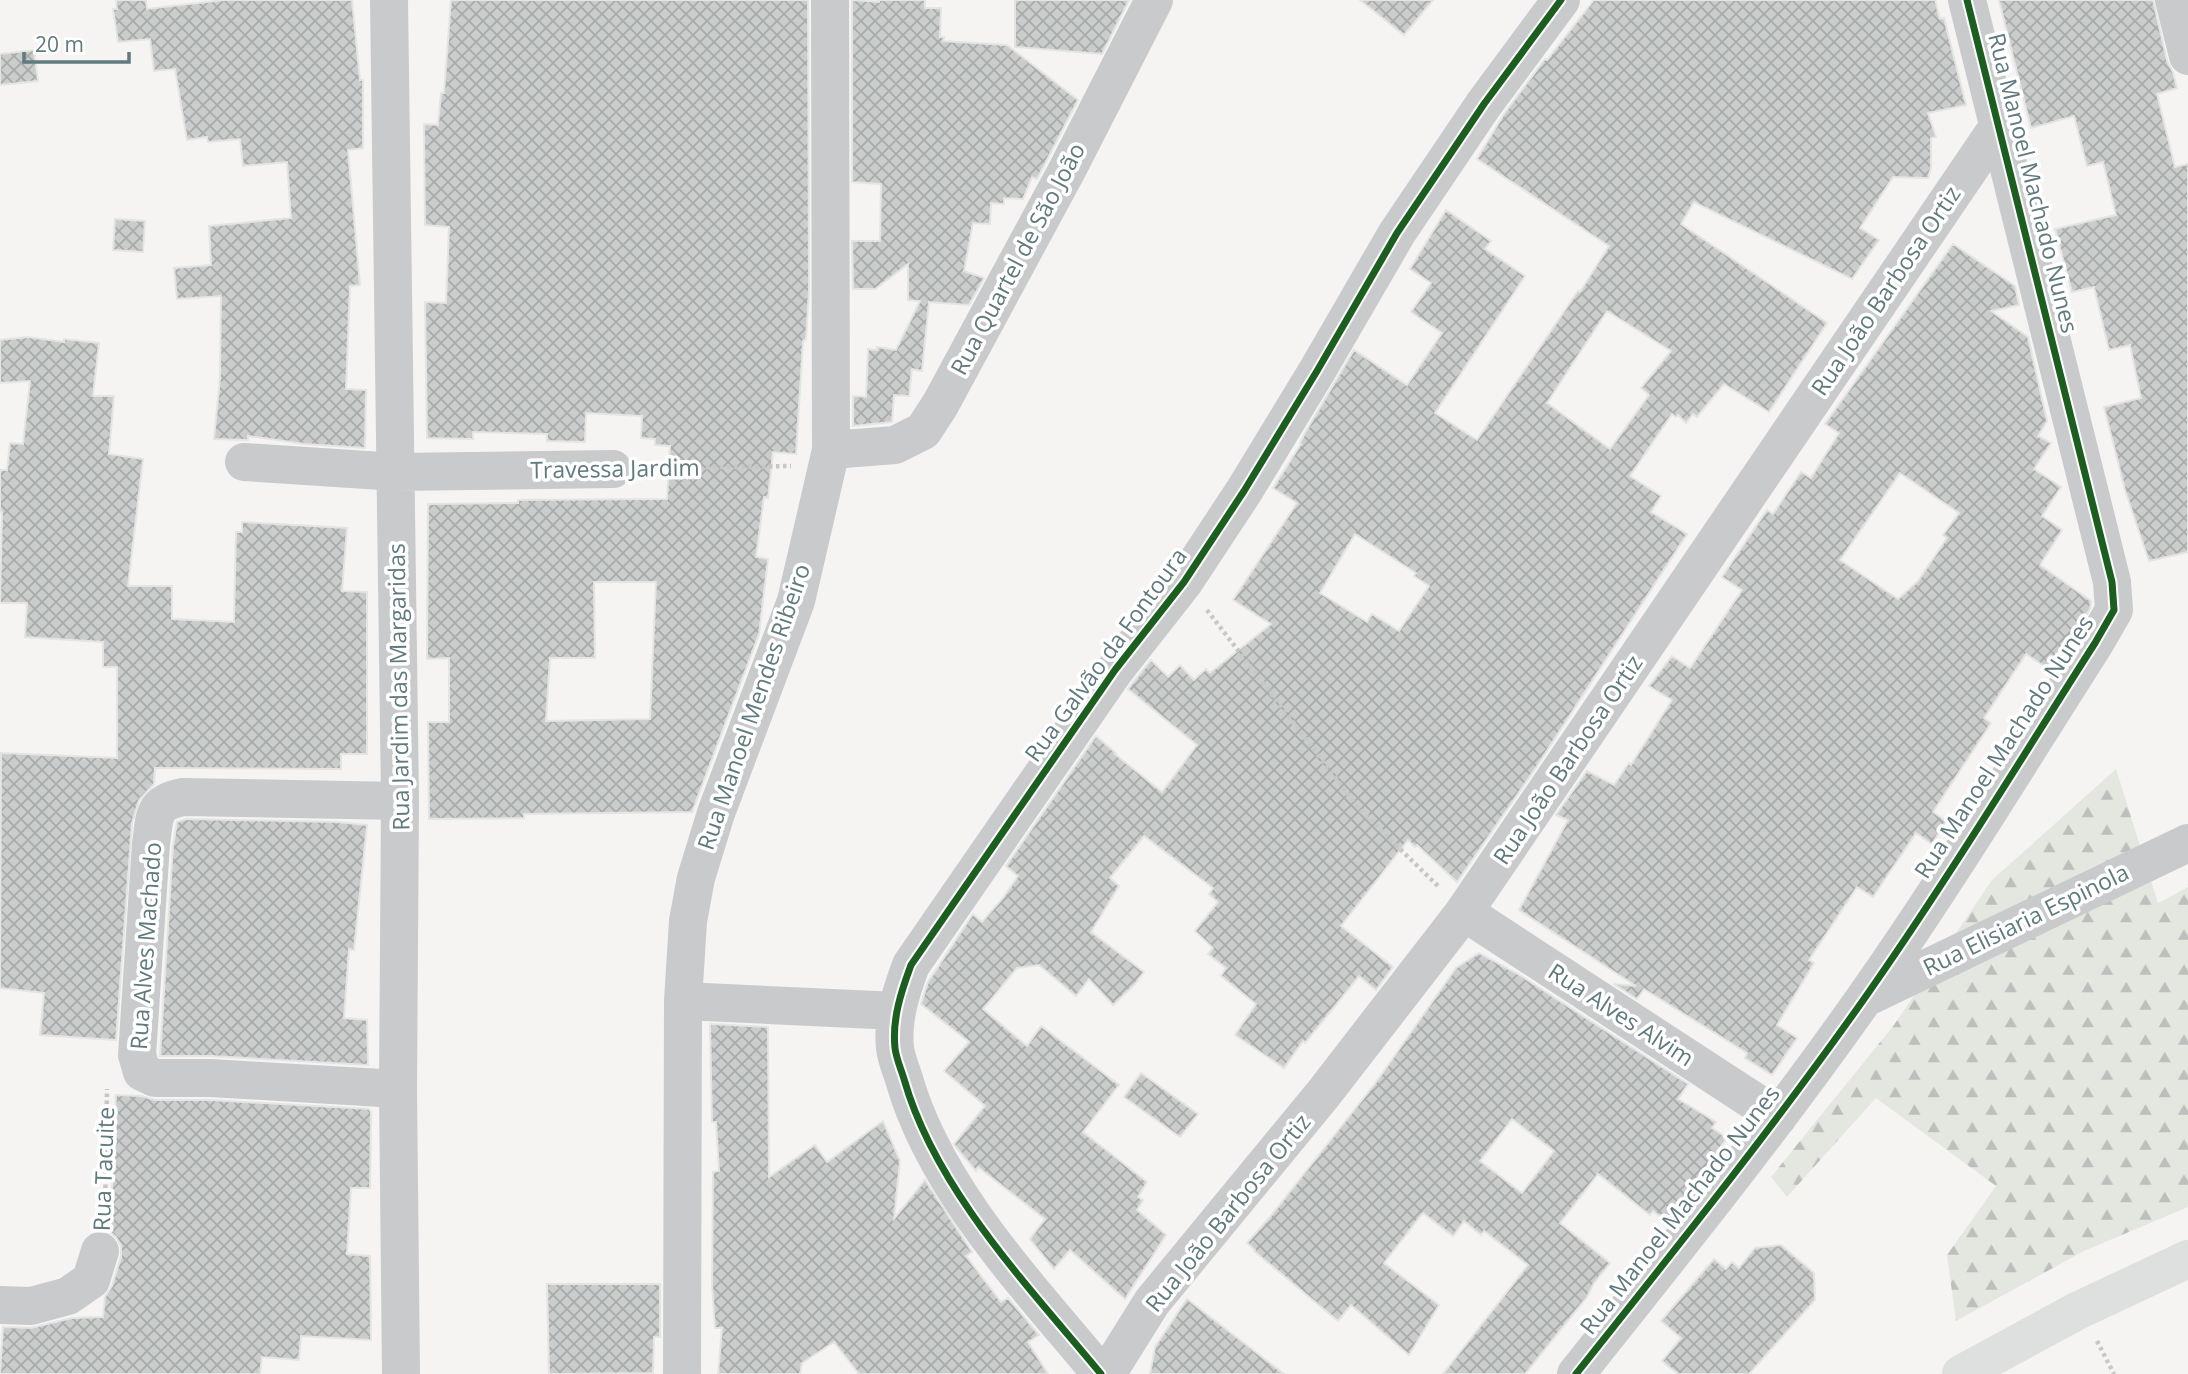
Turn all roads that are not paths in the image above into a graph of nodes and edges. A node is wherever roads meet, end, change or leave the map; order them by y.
1 (389, 0) edge
2 (830, 0) edge
3 (1154, 0) edge
4 (1561, 0) edge
5 (1967, 0) edge
6 (2174, 0) edge
7 (2188, 56) edge
8 (2000, 124) junction
9 (831, 450) junction
10 (244, 463) dead end
11 (613, 469) road end
12 (397, 472) junction
13 (400, 801) junction
14 (2188, 843) edge
15 (1464, 912) junction
16 (1864, 998) junction
17 (683, 1001) junction
18 (897, 1011) junction
19 (398, 1089) junction
20 (1778, 1117) junction
21 (100, 1251) road end
22 (2188, 1259) edge
23 (0, 1305) edge
24 (401, 1374) edge
25 (682, 1374) edge
26 (1101, 1374) edge
27 (1107, 1374) edge
28 (1576, 1374) edge
29 (1961, 1374) edge

1 - 12 street, Rua Jardim das Margaridas
2 - 9 street, Rua Manoel Mendes Ribeiro
3 - 9 street, Rua Quartel de São João
4 - 18 street, Rua Galvão da Fontoura
5 - 8 street, Rua Manoel Machado Nunes
6 - 7 street
8 - 15 street, Rua João Barbosa Ortiz
8 - 16 street, Rua Manoel Machado Nunes
9 - 17 street, Rua Manoel Mendes Ribeiro
10 - 12 street, Travessa Jardim
11 - 12 street, Travessa Jardim
12 - 13 street, Rua Jardim das Margaridas
13 - 19 street, Rua Jardim das Margaridas
13 - 19 street, Rua Alves Machado
14 - 16 street, Rua Elisiaria Espinola
15 - 20 street, Rua Alves Alvim
15 - 27 street, Rua João Barbosa Ortiz
16 - 20 street, Rua Manoel Machado Nunes
17 - 18 street
17 - 25 street, Rua Manoel Mendes Ribeiro
18 - 26 street, Rua Galvão da Fontoura
19 - 24 street, Rua Jardim das Margaridas
20 - 28 street, Rua Manoel Machado Nunes
21 - 23 street, Rua Tacuite
22 - 29 main road

